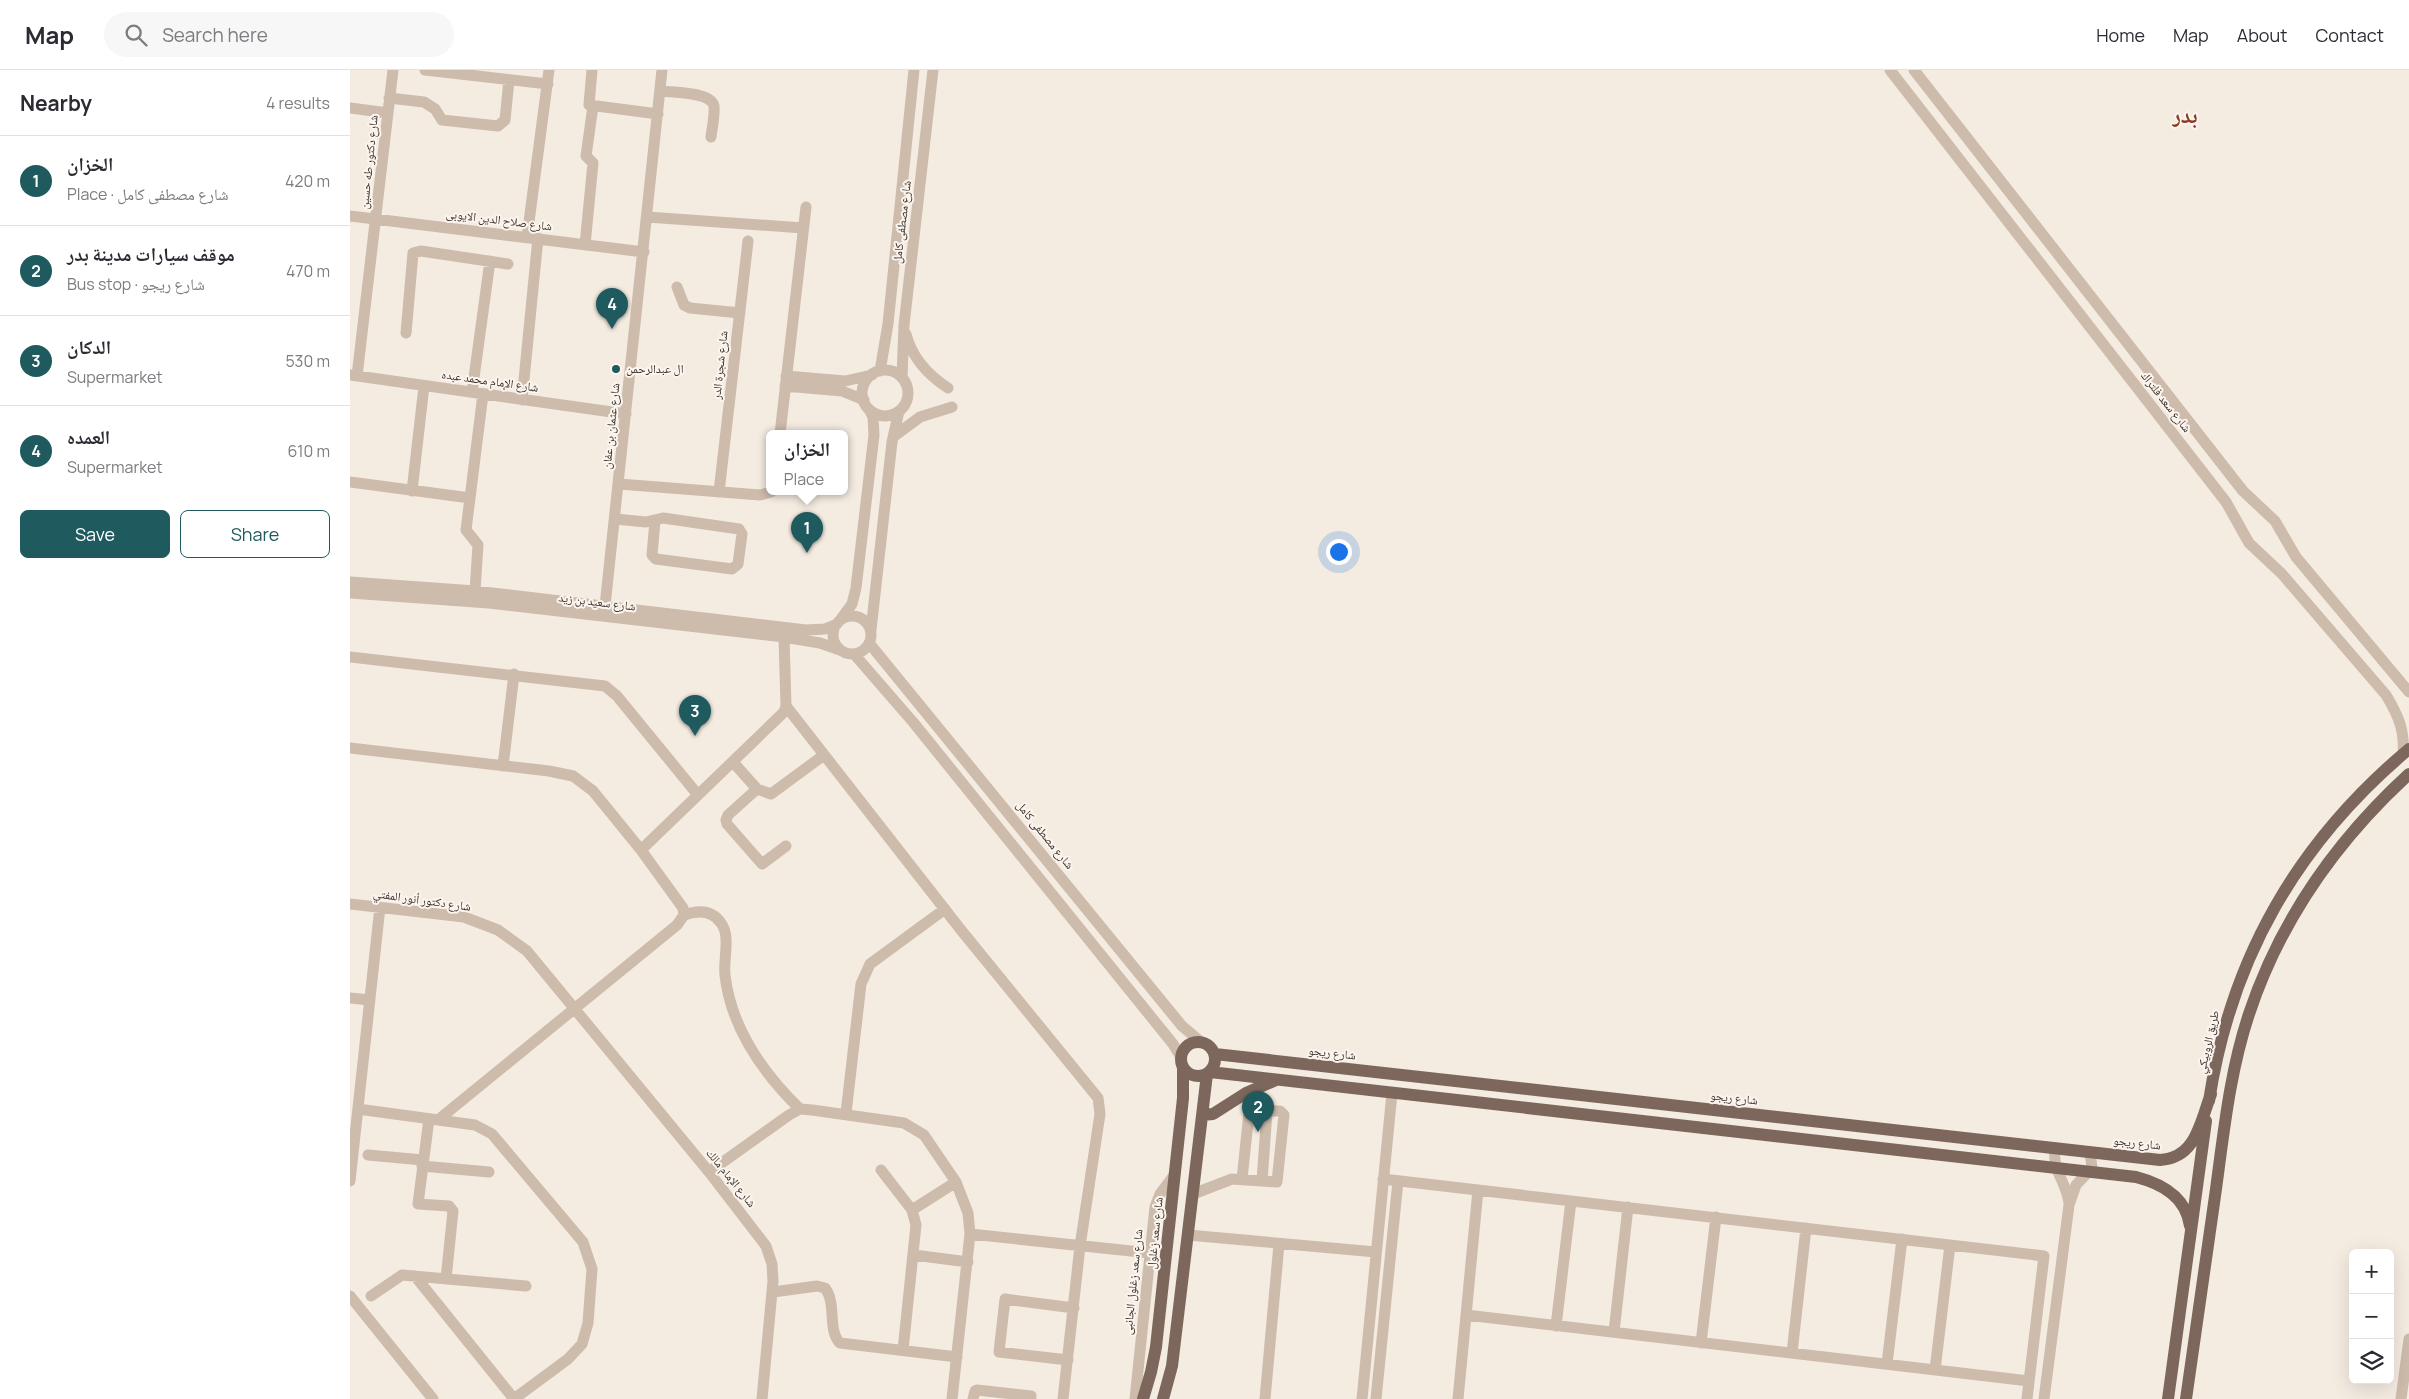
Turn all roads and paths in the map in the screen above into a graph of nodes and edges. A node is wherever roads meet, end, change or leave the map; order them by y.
1 (393, 70) edge
2 (425, 70) edge
3 (550, 70) edge
4 (592, 70) edge
5 (662, 70) edge
6 (914, 70) edge
7 (933, 70) edge
8 (1890, 70) edge
9 (1914, 70) edge
10 (509, 80) junction
11 (548, 84) junction
12 (660, 90) junction
13 (390, 98) junction
14 (593, 106) junction
15 (350, 108) edge
16 (388, 113) junction
17 (658, 114) junction
18 (711, 137) dead end
19 (1999, 177) junction
20 (1984, 189) junction
21 (2012, 194) junction
22 (1997, 205) junction
23 (806, 207) dead end
24 (350, 216) edge
25 (647, 216) junction
26 (376, 219) junction
27 (803, 228) junction
28 (532, 238) junction
29 (748, 241) dead end
30 (586, 244) junction
31 (644, 252) junction
32 (490, 261) junction
33 (508, 264) dead end
34 (677, 287) dead end
35 (740, 313) junction
36 (904, 325) junction
37 (406, 333) dead end
38 (886, 336) junction
39 (903, 338) junction
40 (876, 373) junction
41 (353, 376) edge
42 (902, 378) junction
43 (786, 381) junction
44 (424, 386) junction
45 (948, 388) dead end
46 (477, 393) junction
47 (522, 400) junction
48 (866, 404) junction
49 (952, 406) dead end
50 (899, 411) junction
51 (626, 414) junction
52 (780, 430) edge
53 (892, 439) junction
54 (874, 441) junction
55 (350, 482) edge
56 (619, 484) junction
57 (412, 491) junction
58 (719, 492) junction
59 (766, 493) edge
60 (470, 498) junction
61 (615, 519) junction
62 (656, 521) junction
63 (350, 582) edge
64 (475, 591) junction
65 (350, 593) edge
66 (855, 594) junction
67 (873, 597) junction
68 (606, 606) junction
69 (839, 622) junction
70 (871, 630) junction
71 (814, 636) junction
72 (784, 637) junction
73 (869, 643) junction
74 (840, 650) junction
75 (854, 654) junction
76 (350, 657) edge
77 (2390, 668) junction
78 (514, 674) junction
79 (2374, 680) junction
80 (2409, 692) edge
81 (786, 706) junction
82 (350, 748) edge
83 (2406, 751) edge
84 (824, 755) junction
85 (732, 762) junction
86 (503, 766) junction
87 (2407, 777) edge
88 (757, 789) junction
89 (698, 795) junction
90 (786, 846) dead end
91 (640, 850) junction
92 (350, 904) edge
93 (380, 907) junction
94 (945, 909) junction
95 (684, 915) junction
96 (350, 998) edge
97 (370, 1000) junction
98 (576, 1008) junction
99 (1178, 1021) junction
100 (1163, 1031) junction
101 (1201, 1042) junction
102 (1215, 1054) junction
103 (1248, 1058) junction
104 (1182, 1063) junction
105 (1209, 1073) junction
106 (1246, 1076) junction
107 (1277, 1080) junction
108 (1392, 1092) junction
109 (2210, 1094) junction
110 (1610, 1098) junction
111 (358, 1109) junction
112 (800, 1109) junction
113 (1267, 1111) junction
114 (846, 1113) junction
115 (1202, 1115) junction
116 (1607, 1117) junction
117 (433, 1120) junction
118 (2055, 1148) junction
119 (2090, 1152) junction
120 (368, 1155) dead end
121 (423, 1163) junction
122 (2055, 1168) junction
123 (881, 1170) dead end
124 (489, 1172) dead end
125 (709, 1172) junction
126 (2090, 1172) junction
127 (1175, 1174) junction
128 (1242, 1179) junction
129 (1383, 1179) junction
130 (1398, 1180) junction
131 (350, 1181) edge
132 (1262, 1181) junction
133 (956, 1182) junction
134 (1478, 1190) junction
135 (1193, 1194) junction
136 (1571, 1201) junction
137 (2069, 1204) junction
138 (1628, 1207) junction
139 (912, 1210) junction
140 (1716, 1217) junction
141 (2190, 1226) junction
142 (1806, 1228) junction
143 (970, 1234) junction
144 (1188, 1235) junction
145 (1902, 1239) junction
146 (1279, 1244) junction
147 (1950, 1244) junction
148 (1080, 1246) junction
149 (1376, 1252) junction
150 (1150, 1253) junction
151 (914, 1255) junction
152 (968, 1262) junction
153 (416, 1276) junction
154 (446, 1279) junction
155 (526, 1286) dead end
156 (773, 1292) junction
157 (350, 1296) edge
158 (371, 1296) dead end
159 (1074, 1308) junction
160 (1370, 1309) junction
161 (1384, 1311) junction
162 (1466, 1315) junction
163 (1556, 1326) junction
164 (1614, 1332) junction
165 (2409, 1339) edge
166 (1701, 1343) junction
167 (903, 1350) junction
168 (1792, 1353) junction
169 (957, 1356) junction
170 (1068, 1360) junction
171 (1887, 1364) junction
172 (1935, 1370) junction
173 (2029, 1381) junction
174 (432, 1399) edge
175 (762, 1399) edge
176 (952, 1399) edge
177 (973, 1399) edge
178 (1031, 1399) edge
179 (1063, 1399) edge
180 (1135, 1399) edge
181 (1143, 1399) edge
182 (1163, 1399) edge
183 (1265, 1399) edge
184 (1362, 1399) edge
185 (1376, 1399) edge
186 (1458, 1399) edge
187 (2027, 1399) edge
188 (2044, 1399) edge
189 (2168, 1399) edge
190 (2186, 1399) edge
191 (2401, 1399) edge

1 - 13 street, شارع دكتور طه حسين
2 - 10 street
3 - 11 street
4 - 14 street
5 - 12 street, شارع عثمان بن عفان
6 - 38 street, شارع مصطفى كامل
7 - 36 street, شارع مصطفى كامل
8 - 20 street, شارع سعد فلتراك
9 - 19 street, شارع سعد فلتراك
10 - 11 street
10 - 13 street
11 - 28 street
12 - 17 street, شارع عثمان بن عفان
12 - 18 street
13 - 16 street, شارع دكتور طه حسين
14 - 17 street
14 - 30 street
15 - 16 street
16 - 26 street, شارع دكتور طه حسين
17 - 25 street, شارع عثمان بن عفان
19 - 20 street
19 - 21 street, شارع سعد فلتراك
20 - 22 street, شارع سعد فلتراك
21 - 22 street
21 - 77 street, شارع سعد فلتراك
22 - 79 street, شارع سعد فلتراك
23 - 27 street
24 - 26 street, شارع صلاح الدين الايوبى
25 - 27 street
25 - 31 street, شارع عثمان بن عفان
26 - 28 street, شارع صلاح الدين الايوبى
26 - 41 street, شارع دكتور طه حسين
27 - 43 street
28 - 30 street, شارع صلاح الدين الايوبى
28 - 47 street
29 - 35 street, شارع شجرة الدر
30 - 31 street, شارع صلاح الدين الايوبى
31 - 51 street, شارع عثمان بن عفان
32 - 33 street
32 - 37 street
32 - 46 street
34 - 35 street
35 - 58 street, شارع شجرة الدر
36 - 39 street, شارع مصطفى كامل
36 - 45 street
38 - 39 street
38 - 40 street, شارع مصطفى كامل
39 - 42 street, شارع مصطفى كامل
40 - 42 street
40 - 43 street
40 - 48 street
41 - 44 street, شارع الإمام محمد عبده
42 - 50 street
43 - 48 street
43 - 52 street
44 - 46 street, شارع الإمام محمد عبده
44 - 57 street
46 - 47 street, شارع الإمام محمد عبده
46 - 60 street
47 - 51 street, شارع الإمام محمد عبده
48 - 50 street
48 - 54 street
49 - 53 street
50 - 53 street
51 - 56 street, شارع عثمان بن عفان
53 - 54 street
53 - 67 street
54 - 66 street
55 - 57 street
56 - 58 street
56 - 61 street, شارع عثمان بن عفان
57 - 60 street
58 - 59 street
60 - 64 street
61 - 62 street
61 - 68 street, شارع عثمان بن عفان
62 - 62 street
63 - 64 street, شارع سعيد بن زيد
64 - 68 street, شارع سعيد بن زيد
65 - 72 street, شارع سعيد بن زيد
66 - 67 street
66 - 69 street
67 - 70 street
68 - 71 street, شارع سعيد بن زيد
69 - 70 street
69 - 71 street, شارع سعيد بن زيد
69 - 74 street
70 - 73 street
71 - 72 street, شارع سعيد بن زيد
71 - 74 street, شارع سعيد بن زيد
72 - 81 street
73 - 75 street
73 - 99 street, شارع مصطفى كامل
74 - 75 street
75 - 100 street
76 - 78 street
77 - 79 street
77 - 80 street, شارع سعد فلتراك
78 - 86 street
78 - 89 street
79 - 83 street, شارع سعد فلتراك
81 - 84 street
81 - 85 street
82 - 86 street
83 - 109 main road, طريق الروبيكي
84 - 88 street
84 - 94 street
85 - 88 street
85 - 89 street
86 - 91 street
87 - 190 main road
88 - 90 street
89 - 91 street
91 - 95 street
92 - 93 street, شارع دكتور أنور المفتي
93 - 97 street
93 - 98 street, شارع دكتور أنور المفتي
94 - 114 street
94 - 148 street
95 - 98 street
95 - 112 street
96 - 97 street
97 - 111 street
98 - 117 street
98 - 125 street, شارع الإمام مالك
99 - 100 street
99 - 101 street, شارع مصطفى كامل
100 - 104 street
101 - 102 main road
101 - 104 main road
102 - 103 main road, شارع ريجو
102 - 105 main road
103 - 106 main road
103 - 110 main road, شارع ريجو
104 - 105 main road
104 - 127 main road, شارع سعد زغلول
105 - 106 main road
105 - 115 main road
106 - 107 main road
107 - 108 main road
107 - 115 main road
108 - 116 main road
108 - 129 street
109 - 119 main road, شارع ريجو
109 - 141 main road, طريق الروبيكي
110 - 116 main road
110 - 118 main road, شارع ريجو
111 - 117 street
111 - 131 street
112 - 114 street
112 - 125 street
113 - 128 street
113 - 132 street
113 - 132 street
114 - 133 street
115 - 135 main road
116 - 122 main road
117 - 121 street
117 - 153 street
118 - 119 main road, شارع ريجو
118 - 122 street
119 - 126 street
120 - 121 street
121 - 124 street
121 - 154 street
122 - 126 main road
122 - 137 street
123 - 139 street
125 - 156 street, شارع الإمام مالك
126 - 137 street
126 - 141 main road
127 - 150 street, شارع سعد زغلول الجانبى
127 - 181 main road, شارع سعد زغلول
128 - 132 street
128 - 135 street
129 - 130 street
129 - 149 street
130 - 134 street
130 - 161 street
133 - 139 street
133 - 143 street
134 - 136 street
134 - 162 street
135 - 144 main road
136 - 138 street
136 - 163 street
137 - 188 street
138 - 140 street
138 - 164 street
139 - 151 street
140 - 142 street
140 - 166 street
141 - 189 main road, طريق الروبيكي
142 - 145 street
142 - 168 street
143 - 148 street
143 - 152 street
144 - 146 street
144 - 182 main road
145 - 147 street
145 - 171 street
146 - 149 street
146 - 183 street
147 - 172 street
147 - 173 street
148 - 150 street
148 - 159 street
149 - 160 street
150 - 180 street, شارع سعد زغلول الجانبى
151 - 152 street
151 - 167 street
152 - 169 street
153 - 154 street
153 - 158 street
154 - 155 street
156 - 167 street
156 - 175 street, شارع الإمام مالك
157 - 174 street
159 - 170 street
159 - 170 street
160 - 161 street
160 - 184 street
161 - 185 street
162 - 163 street
162 - 186 street
163 - 164 street
164 - 166 street
165 - 191 street
166 - 168 street
167 - 169 street
168 - 171 street
169 - 176 street
170 - 179 street
171 - 172 street
172 - 173 street
173 - 187 street
177 - 178 street

